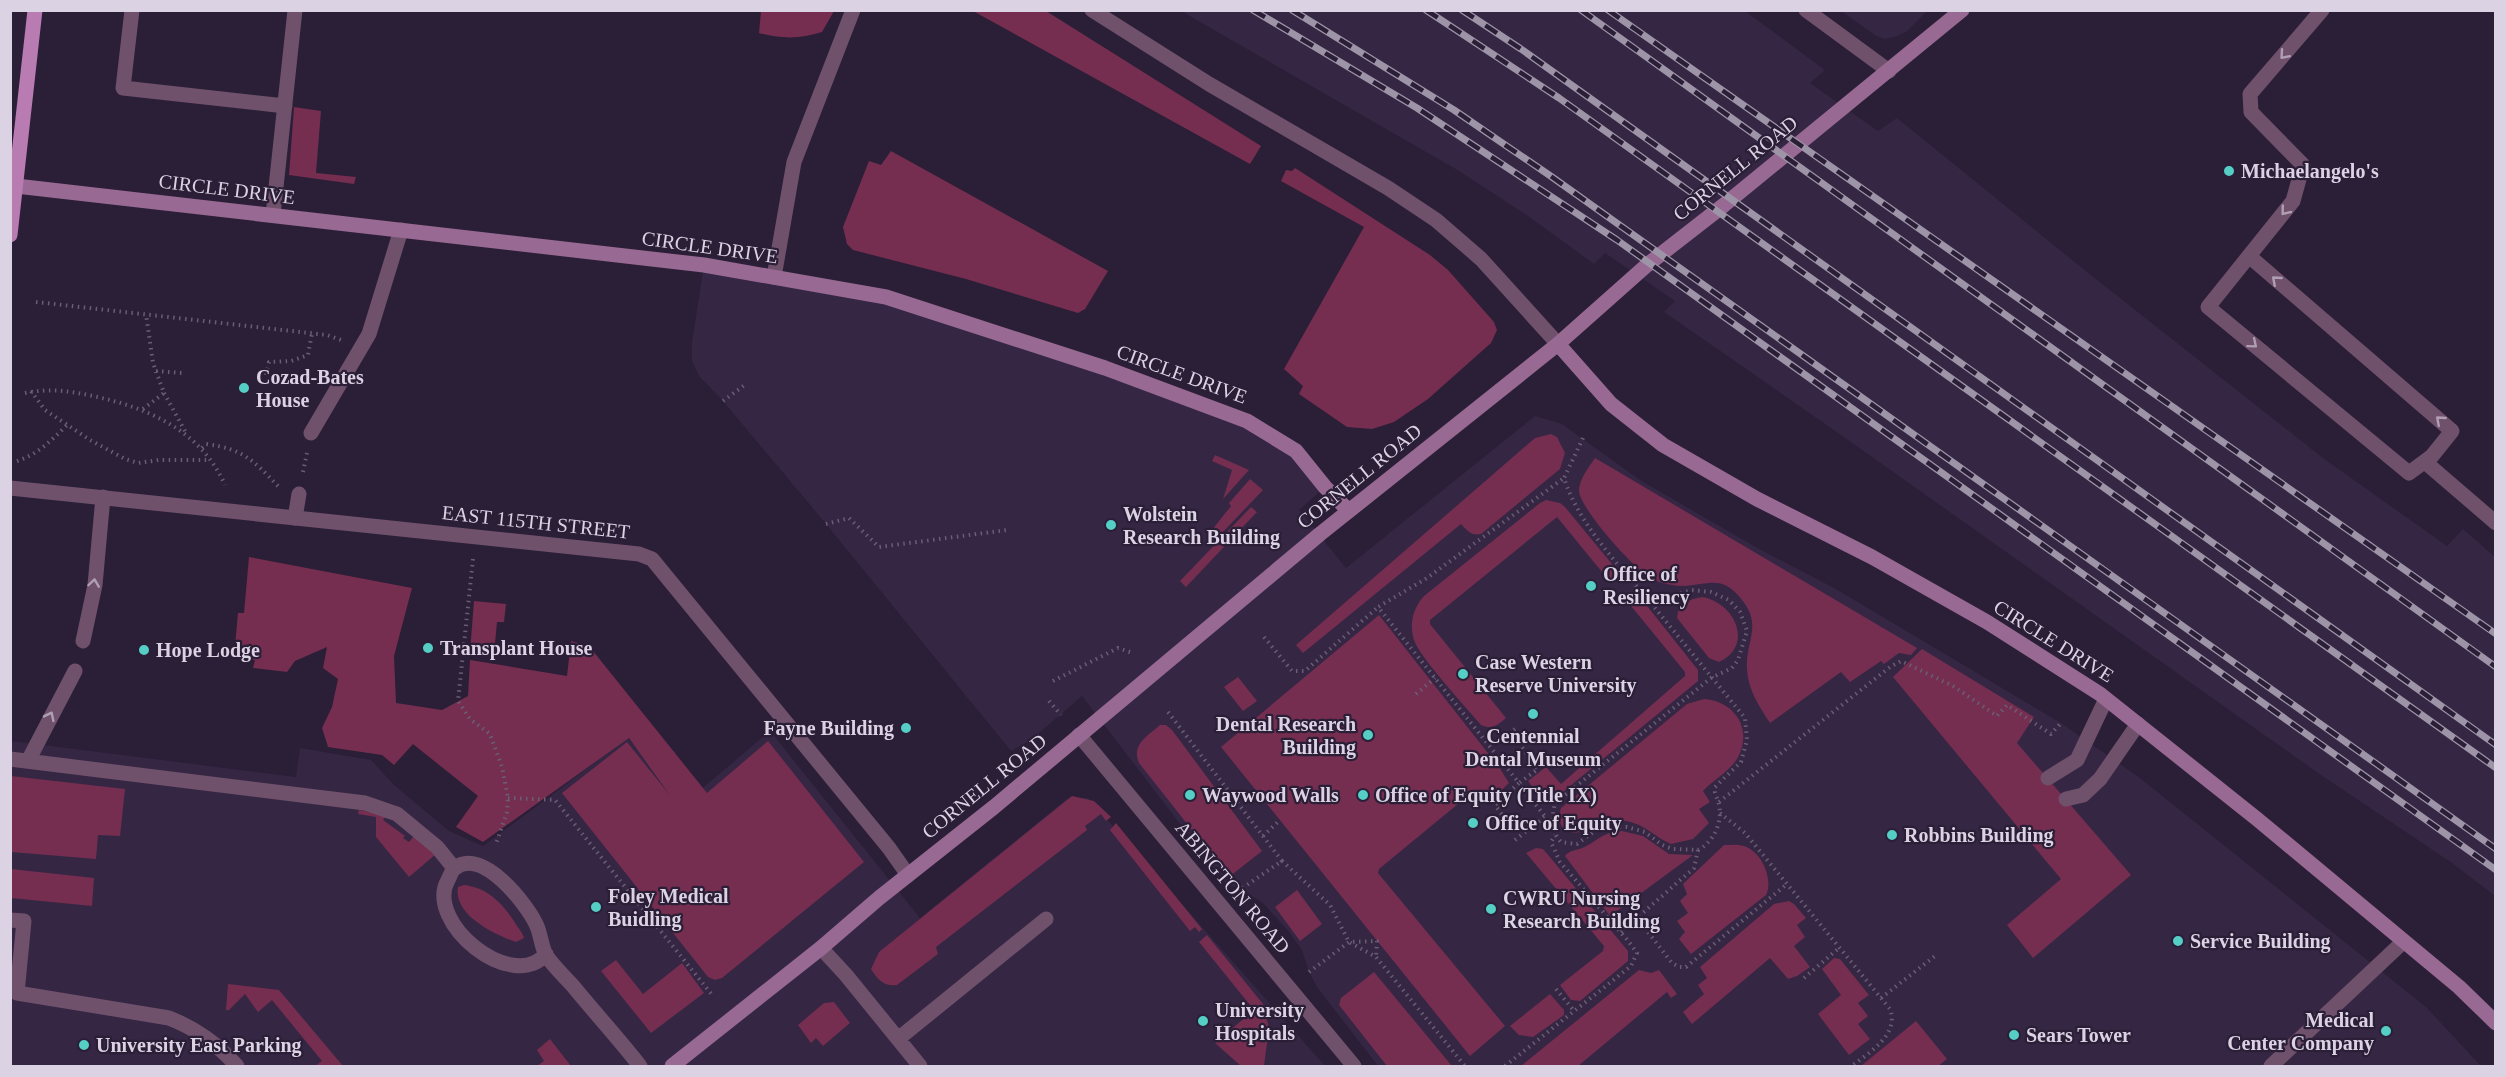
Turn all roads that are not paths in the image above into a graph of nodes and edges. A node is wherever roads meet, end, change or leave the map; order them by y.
1 (35, 10) edge
2 (132, 10) edge
3 (295, 10) edge
4 (853, 10) edge
5 (1092, 10) edge
6 (1806, 10) edge
7 (1962, 10) edge
8 (2322, 10) edge
9 (1889, 71) junction
10 (285, 106) junction
11 (13, 185) edge
12 (273, 215) junction
13 (401, 230) junction
14 (10, 235) edge
15 (2249, 256) junction
16 (774, 277) junction
17 (1558, 344) junction
18 (311, 433) road end
19 (2424, 462) junction
20 (10, 488) edge
21 (292, 493) road end
22 (103, 498) junction
23 (1349, 511) junction
24 (295, 518) junction
25 (2496, 523) edge
26 (83, 640) dead end
27 (75, 671) dead end
28 (2106, 699) junction
29 (2138, 724) junction
30 (1079, 735) junction
31 (10, 759) edge
32 (28, 761) junction
33 (2048, 778) dead end
34 (2066, 799) dead end
35 (454, 868) junction
36 (908, 875) junction
37 (1046, 919) dead end
38 (17, 921) edge
39 (2403, 942) junction
40 (821, 948) junction
41 (546, 954) junction
42 (2496, 1023) edge
43 (898, 1040) junction
44 (237, 1066) edge
45 (640, 1066) edge
46 (672, 1066) edge
47 (920, 1066) edge
48 (1354, 1066) edge
49 (2271, 1066) edge

1 - 11 main road
2 - 10 street
3 - 10 street
4 - 16 street
5 - 17 street
6 - 9 street
7 - 9 street, CORNELL ROAD
8 -> 15 street
9 - 17 street, CORNELL ROAD
10 - 12 street
11 - 12 street, CIRCLE DRIVE
11 - 14 main road
12 - 13 street, CIRCLE DRIVE
13 - 16 street, CIRCLE DRIVE
13 - 18 street
19 -> 15 street
15 -> 19 street
16 - 23 street, CIRCLE DRIVE
17 - 23 street, CORNELL ROAD
17 - 28 street, CIRCLE DRIVE
19 - 25 street
20 - 22 street, EAST 115TH STREET
21 - 24 street
22 - 24 street, EAST 115TH STREET
26 -> 22 street
23 - 30 street, CORNELL ROAD
24 - 36 street, EAST 115TH STREET
32 -> 27 street
28 - 29 street, CIRCLE DRIVE
28 - 33 street
29 - 34 street
29 - 39 street, CIRCLE DRIVE
30 - 36 street, CORNELL ROAD
30 - 48 street, ABINGTON ROAD
31 - 32 street
32 - 35 street
35 - 41 street
35 - 41 street
36 - 40 street, CORNELL ROAD
37 - 43 street
38 - 44 street
39 - 42 street, CIRCLE DRIVE
39 - 49 street
40 - 43 street
40 - 46 street, CORNELL ROAD
41 - 45 street
43 - 47 street

